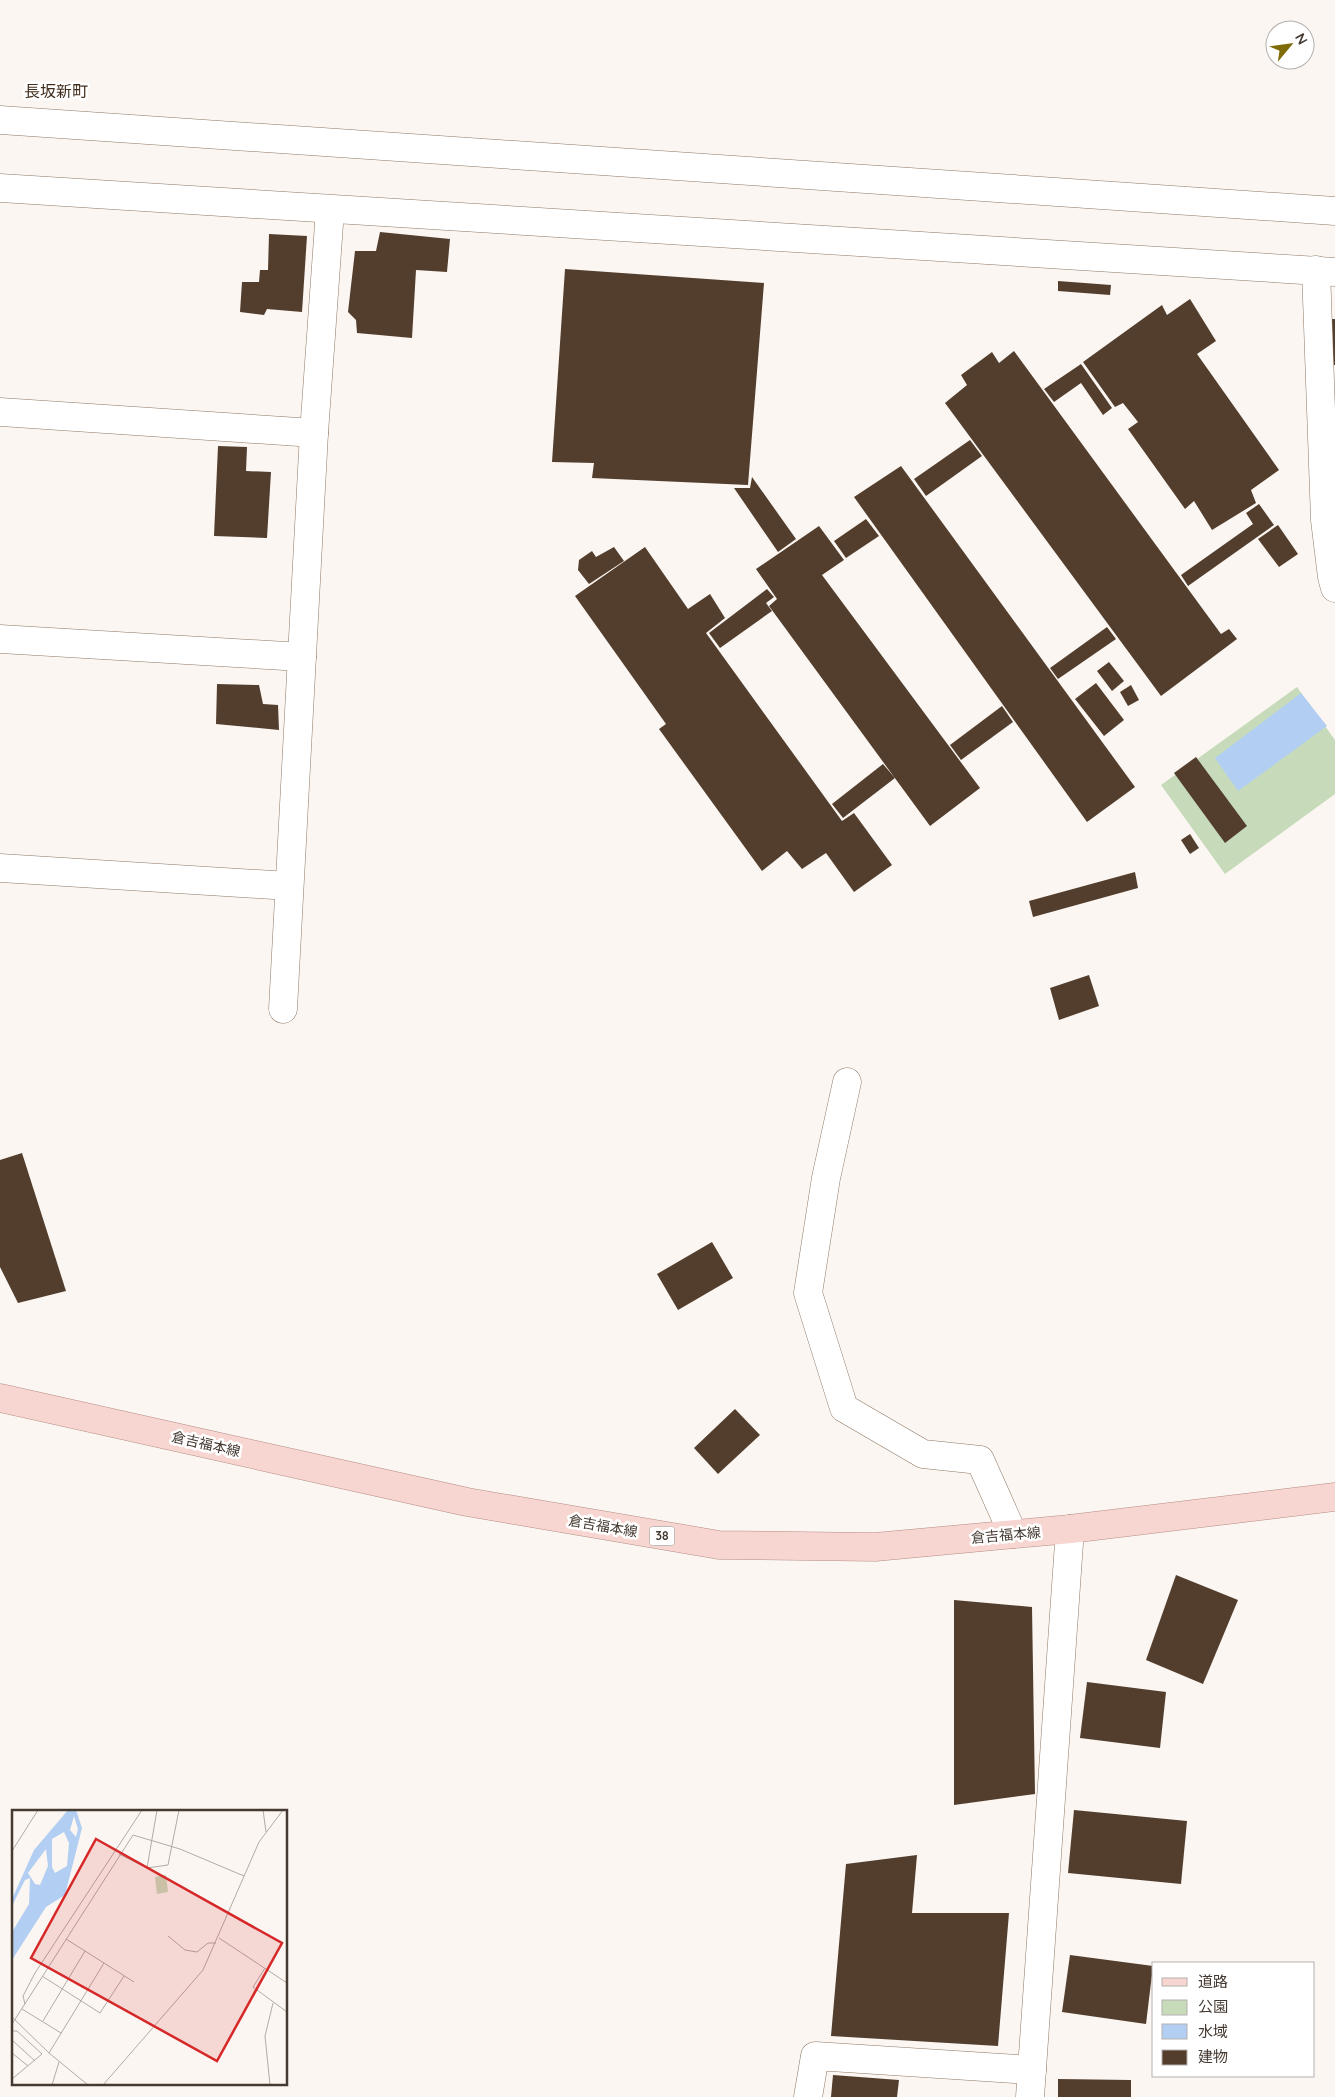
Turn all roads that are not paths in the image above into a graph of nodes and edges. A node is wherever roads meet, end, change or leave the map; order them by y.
1 (0, 120) edge
2 (0, 188) edge
3 (330, 210) junction
4 (1335, 211) edge
5 (1326, 271) edge
6 (0, 412) edge
7 (314, 433) junction
8 (1334, 581) edge
9 (0, 639) edge
10 (302, 657) junction
11 (0, 868) edge
12 (289, 886) junction
13 (283, 1009) dead end
14 (847, 1082) dead end
15 (0, 1398) edge
16 (1335, 1497) edge
17 (1070, 1529) junction
18 (1013, 1534) junction
19 (1032, 2070) junction
20 (808, 2097) edge
21 (1030, 2097) edge

1 - 4 street
2 - 3 street
3 - 5 street
3 - 7 street
5 - 8 street
6 - 7 street
7 - 10 street
9 - 10 street
10 - 12 street
11 - 12 street
12 - 13 street
14 - 18 street
15 - 18 main road, 倉吉福本線 / 38
16 - 17 main road, 倉吉福本線 / 38
17 - 18 main road, 倉吉福本線 / 38
17 - 19 street
19 - 20 street
19 - 21 street

